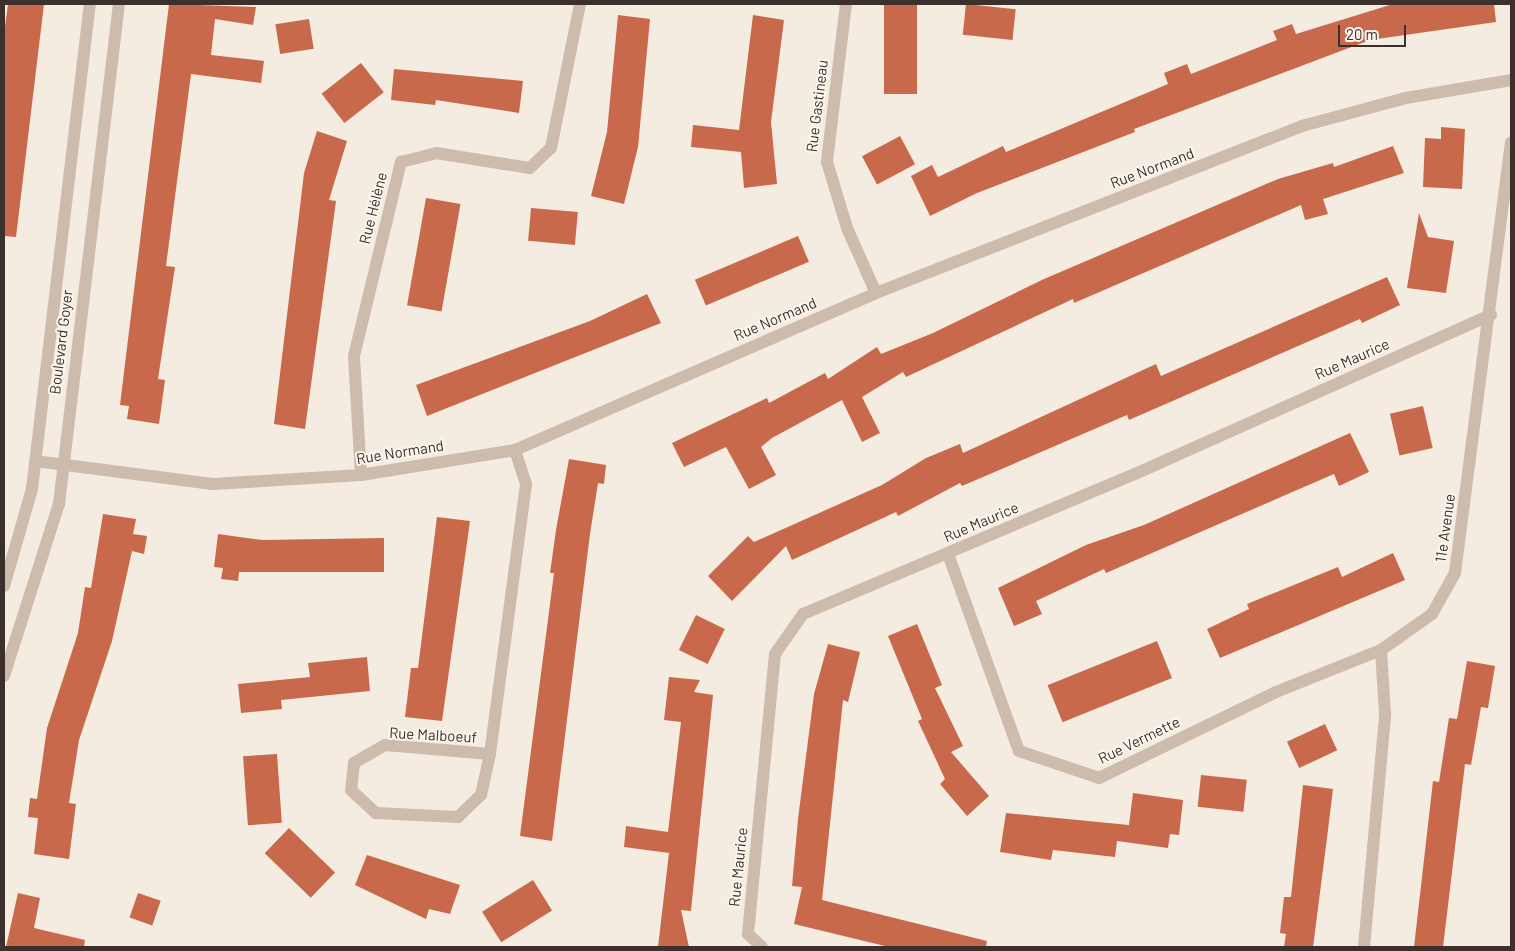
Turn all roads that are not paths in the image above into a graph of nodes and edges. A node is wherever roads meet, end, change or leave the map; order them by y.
1 (90, 4) edge
2 (118, 4) edge
3 (580, 4) edge
4 (846, 4) edge
5 (1511, 80) edge
6 (1511, 143) edge
7 (876, 293) junction
8 (1491, 315) junction
9 (515, 450) junction
10 (35, 461) junction
11 (63, 465) junction
12 (361, 475) junction
13 (948, 554) junction
14 (4, 586) edge
15 (1381, 650) junction
16 (4, 676) edge
17 (490, 754) junction
18 (762, 947) edge
19 (1364, 947) edge

1 - 10 street, Boulevard Goyer
2 - 11 street, Boulevard Goyer
3 - 12 street, Rue Hélène
4 - 7 street, Rue Gastineau
5 - 7 street, Rue Normand
6 - 8 street, 11e Avenue
7 - 9 street, Rue Normand
8 - 13 street, Rue Maurice
8 - 15 street, 11e Avenue
9 - 12 street, Rue Normand
9 - 17 street, Rue Malboeuf
10 - 11 street, Rue Normand
10 - 14 street, Boulevard Goyer
11 - 12 street, Rue Normand
11 - 16 street, Boulevard Goyer
13 - 15 street, Rue Vermette
13 - 18 street, Rue Maurice
15 - 19 street
17 - 17 street, Rue Malboeuf

